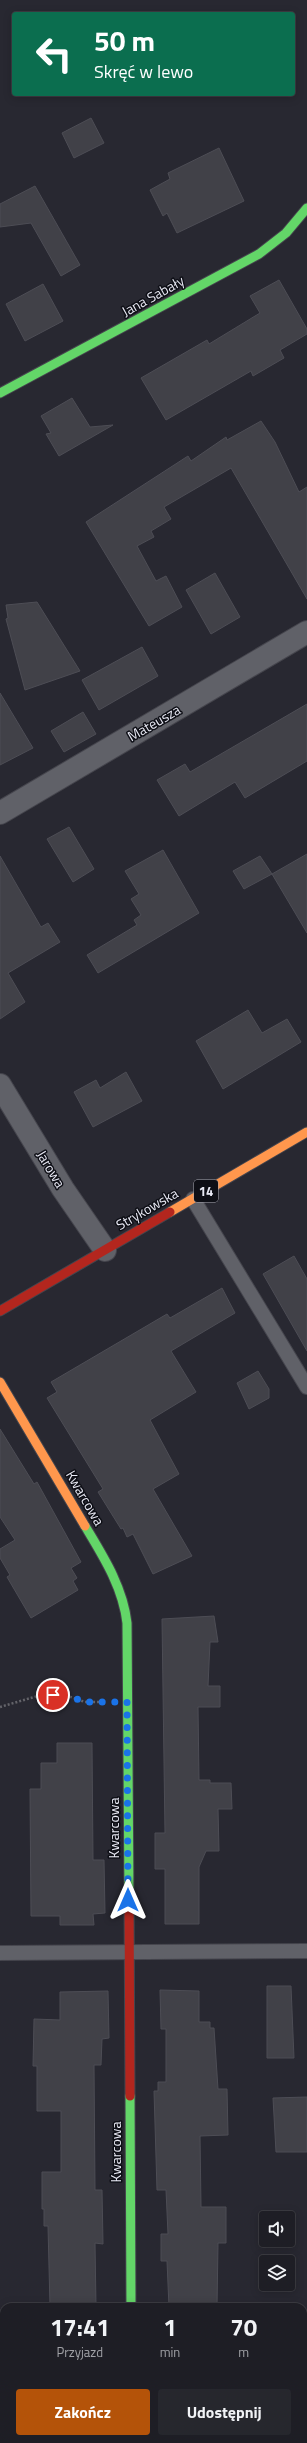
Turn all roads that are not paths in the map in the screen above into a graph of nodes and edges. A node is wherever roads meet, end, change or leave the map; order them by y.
1 (307, 208) edge
2 (0, 393) edge
3 (307, 632) edge
4 (0, 813) edge
5 (0, 1085) edge
6 (307, 1132) edge
7 (192, 1199) junction
8 (105, 1250) junction
9 (0, 1311) edge
10 (0, 1382) edge
11 (307, 1387) edge
12 (307, 1950) edge
13 (128, 1951) junction
14 (0, 1953) edge
15 (131, 2303) edge

1 - 2 street, Jana Sabały
3 - 4 street, Mateusza
5 - 8 street, Jarowa
6 - 7 street, Strykowska / 14
7 - 8 street, Strykowska / 14
7 - 11 lane
8 - 9 street, Strykowska / 14
10 - 13 street, Kwarcowa
12 - 13 lane
13 - 14 lane
13 - 15 street, Kwarcowa

